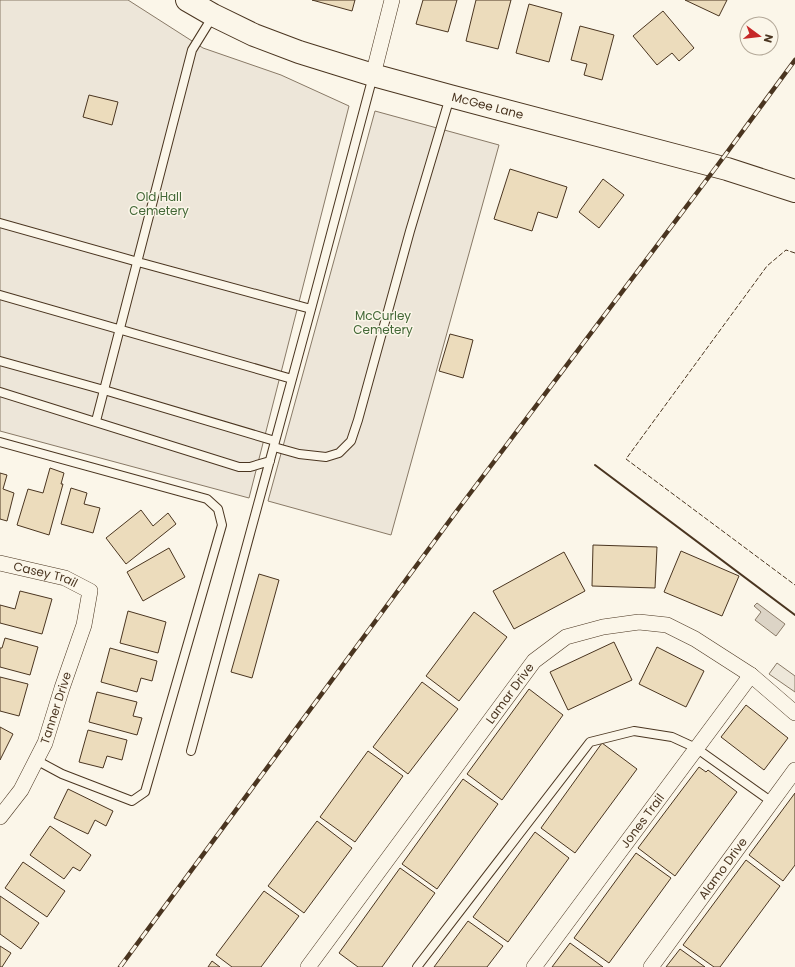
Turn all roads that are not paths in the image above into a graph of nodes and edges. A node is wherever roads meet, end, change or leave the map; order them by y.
1 (187, 0) edge
2 (392, 0) edge
3 (213, 15) junction
4 (373, 75) junction
5 (450, 96) junction
6 (795, 191) edge
7 (0, 223) edge
8 (138, 262) junction
9 (0, 296) edge
10 (311, 309) junction
11 (120, 329) junction
12 (0, 360) edge
13 (292, 379) junction
14 (104, 390) junction
15 (0, 392) edge
16 (96, 422) junction
17 (0, 442) edge
18 (274, 444) junction
19 (270, 461) junction
20 (0, 563) edge
21 (90, 591) joint
22 (751, 675) junction
23 (795, 713) edge
24 (696, 748) junction
25 (191, 751) dead end
26 (36, 760) junction
27 (795, 770) edge
28 (772, 802) junction
29 (0, 817) edge
30 (312, 966) edge
31 (417, 967) edge
32 (534, 967) edge
33 (651, 967) edge

1 - 3 street, McGee Lane
2 - 4 street
3 - 4 street, McGee Lane
3 - 8 lane
4 - 5 street, McGee Lane
4 - 10 lane
5 - 6 street, McGee Lane
5 - 18 lane
7 - 8 lane
8 - 10 lane
8 - 11 lane
9 - 11 lane
10 - 13 lane
11 - 13 lane
11 - 14 lane
12 - 14 lane
13 - 18 lane
14 - 16 lane
14 - 18 lane
15 - 16 lane
16 - 19 lane
17 - 26 lane
18 - 19 lane
19 - 25 lane
20 - 21 street, Casey Trail
21 - 26 street, Tanner Drive
22 - 23 street, Lamar Drive
22 - 24 street, Jones Trail
22 - 30 street, Lamar Drive
24 - 28 lane
24 - 31 lane
24 - 32 street, Jones Trail
26 - 29 street, Tanner Drive
27 - 28 street, Alamo Drive
28 - 33 street, Alamo Drive

